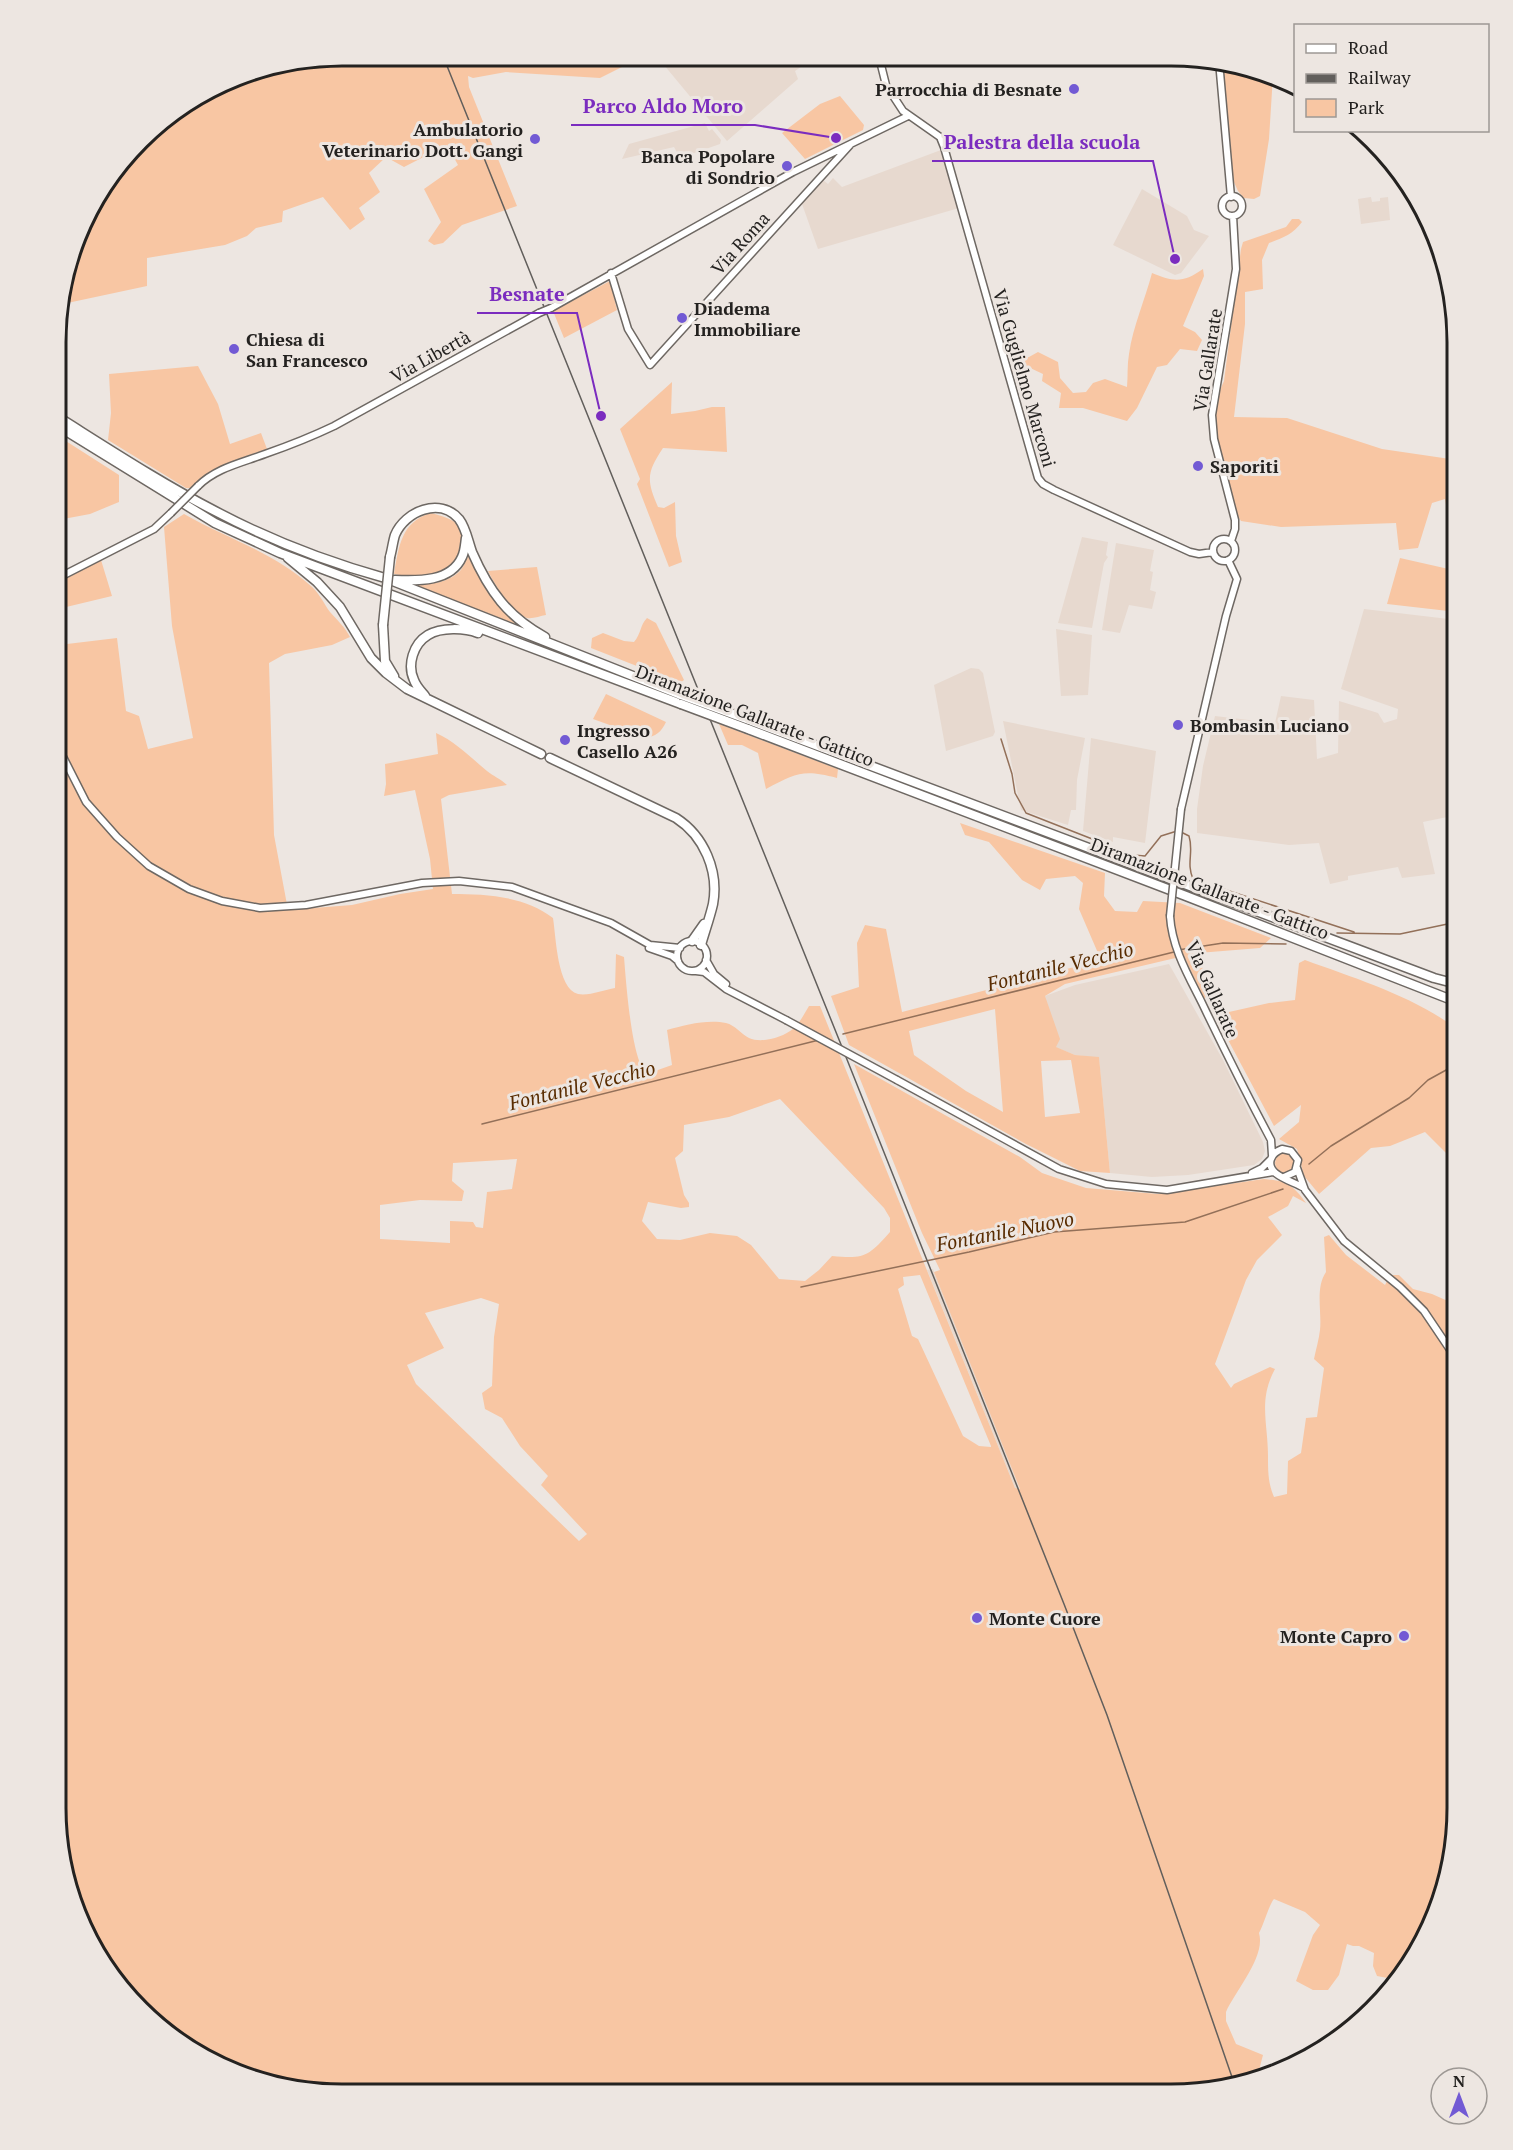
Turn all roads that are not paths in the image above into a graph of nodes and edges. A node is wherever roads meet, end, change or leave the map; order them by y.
1 (881, 66) edge
2 (1220, 70) edge
3 (908, 116) junction
4 (852, 142) junction
5 (1231, 197) junction
6 (1233, 216) junction
7 (611, 273) junction
8 (66, 422) edge
9 (66, 431) edge
10 (466, 538) junction
11 (1230, 541) junction
12 (280, 552) junction
13 (1213, 552) junction
14 (1228, 561) junction
15 (66, 574) edge
16 (384, 578) junction
17 (575, 659) junction
18 (396, 680) junction
19 (427, 699) junction
20 (748, 725) junction
21 (541, 754) dead end
22 (550, 758) dead end
23 (66, 763) edge
24 (588, 915) junction
25 (708, 919) junction
26 (692, 941) junction
27 (701, 945) junction
28 (680, 948) junction
29 (706, 960) junction
30 (678, 961) junction
31 (696, 970) junction
32 (1447, 981) edge
33 (1447, 998) edge
34 (767, 1010) junction
35 (1271, 1140) junction
36 (1287, 1149) junction
37 (1271, 1157) junction
38 (1297, 1168) junction
39 (1273, 1172) junction
40 (1249, 1175) junction
41 (1284, 1177) junction
42 (1304, 1188) junction
43 (1447, 1345) edge

1 - 3 street
2 - 5 street
3 - 4 street, Via Libertà
3 - 13 street, Via Guglielmo Marconi
4 - 7 street, Via Libertà
4 - 7 street, Via Roma
5 - 6 street
5 - 6 street
6 - 11 street, Via Gallarate
7 - 15 street, Via Libertà, bridge
8 - 16 highway, Diramazione Gallarate - Gattico
9 - 12 highway, Diramazione Gallarate - Gattico
10 - 16 highway
10 - 17 highway
10 - 18 highway, bridge
11 - 13 street
11 - 14 street
12 - 17 highway, Diramazione Gallarate - Gattico
12 - 18 highway
13 - 14 street
14 - 35 street, Via Gallarate, bridge
16 - 17 highway, Diramazione Gallarate - Gattico
17 - 19 highway
17 - 20 highway, Diramazione Gallarate - Gattico, bridge
18 - 19 highway
19 - 21 highway
20 - 32 highway, Diramazione Gallarate - Gattico
20 - 33 highway, Diramazione Gallarate - Gattico
22 - 25 highway
23 - 24 street
24 - 28 street
24 - 30 street
25 - 26 highway
25 - 27 highway
26 - 27 street
26 - 28 street
27 - 29 street
28 - 30 street
29 - 31 street
29 - 34 street
30 - 31 street
31 - 34 street
34 - 40 street, bridge
35 - 36 street
35 - 37 street, Via Gallarate
36 - 37 street
36 - 38 street
37 - 39 street
37 - 40 street
38 - 41 street
38 - 42 street
39 - 40 street
39 - 41 street
41 - 42 street
42 - 43 street

